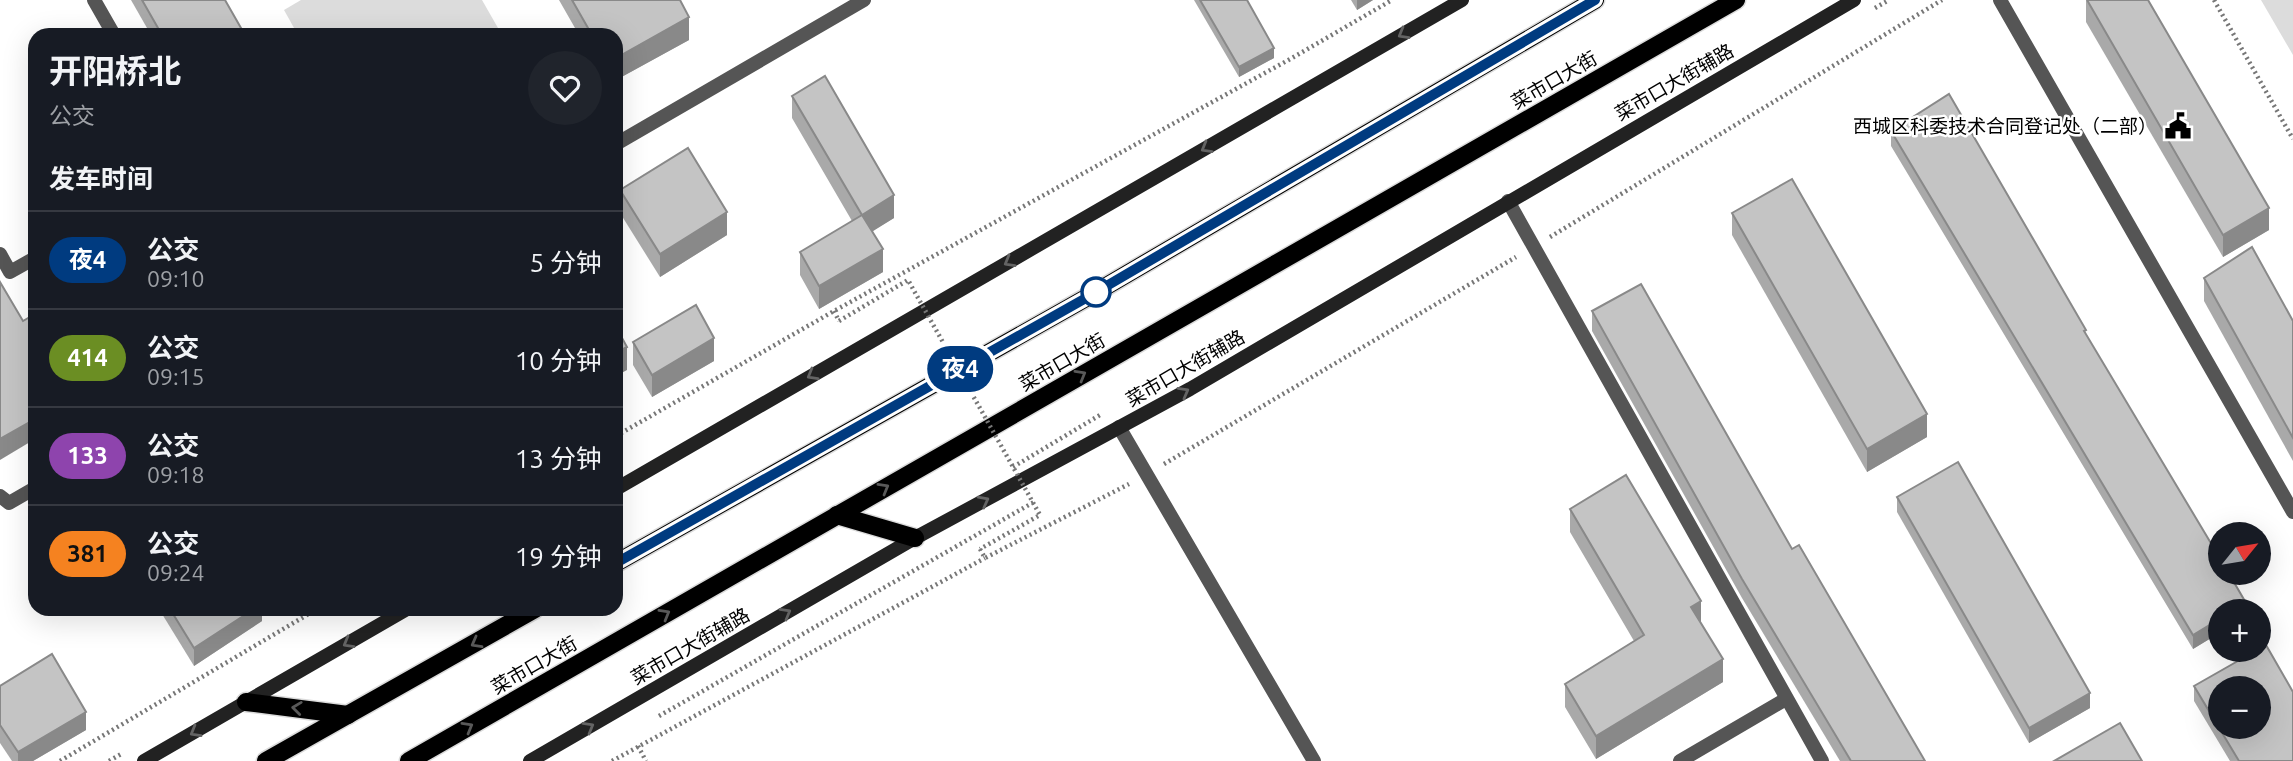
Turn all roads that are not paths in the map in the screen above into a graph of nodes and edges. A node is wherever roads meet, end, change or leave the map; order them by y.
1 (94, 0) edge
2 (864, 0) edge
3 (1462, 0) edge
4 (1595, 0) edge
5 (1736, 0) edge
6 (1854, 0) edge
7 (2000, 0) edge
8 (110, 28) edge
9 (623, 140) edge
10 (1508, 201) junction
11 (0, 254) edge
12 (28, 262) edge
13 (1119, 427) junction
14 (623, 485) edge
15 (28, 492) edge
16 (0, 496) edge
17 (2293, 512) edge
18 (838, 515) junction
19 (915, 538) junction
20 (623, 559) edge
21 (395, 616) edge
22 (523, 616) edge
23 (1786, 699) junction
24 (246, 702) junction
25 (348, 715) junction
26 (144, 761) edge
27 (266, 761) edge
28 (409, 761) edge
29 (530, 761) edge
30 (1314, 761) edge
31 (1680, 761) edge
32 (1822, 761) edge

1 - 8 street
2 - 9 street
3 -> 14 street
4 - 20 main road
18 -> 5 main road, 菜市口大街
6 - 10 street, 菜市口大街辅路
7 - 17 street
13 -> 10 street, 菜市口大街辅路
10 - 23 street
11 - 12 street
19 -> 13 street, 菜市口大街辅路
13 - 30 street
15 - 16 street
18 - 19 main road
28 -> 18 main road, 菜市口大街
29 -> 19 street, 菜市口大街辅路
21 -> 24 street
22 -> 25 main road
23 - 31 street
23 - 32 street
25 -> 24 main road
24 -> 26 street
25 - 27 main road

